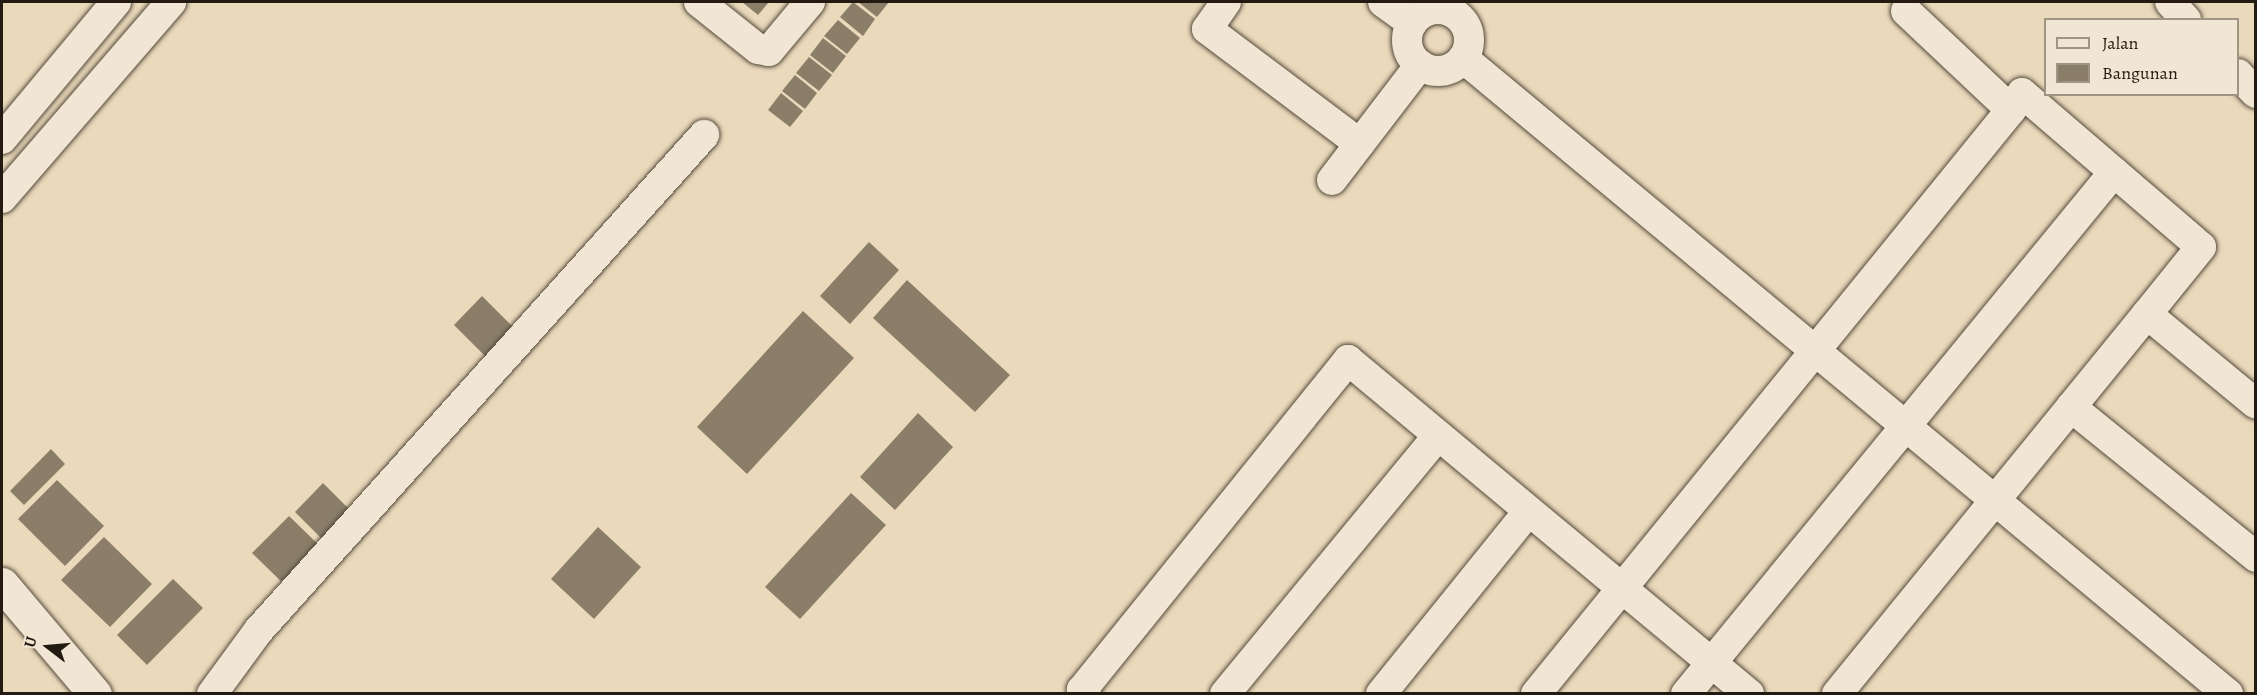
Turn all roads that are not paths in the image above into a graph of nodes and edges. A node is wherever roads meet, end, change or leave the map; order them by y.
1 (116, 2) edge
2 (171, 2) edge
3 (699, 2) edge
4 (810, 2) edge
5 (1226, 2) edge
6 (1383, 2) edge
7 (2170, 2) edge
8 (1461, 8) edge
9 (1906, 11) dead end
10 (2184, 18) edge
11 (1412, 23) junction
12 (1463, 58) junction
13 (1420, 65) junction
14 (2239, 75) edge
15 (2256, 93) edge
16 (2011, 110) junction
17 (704, 135) dead end
18 (2, 140) edge
19 (1360, 144) junction
20 (2114, 172) junction
21 (1332, 180) dead end
22 (2, 198) edge
23 (2146, 314) junction
24 (1815, 351) junction
25 (2256, 404) edge
26 (2072, 407) junction
27 (1906, 426) junction
28 (1438, 436) junction
29 (1996, 501) junction
30 (1528, 512) junction
31 (2256, 558) edge
32 (2, 584) edge
33 (1621, 590) junction
34 (1713, 661) junction
35 (95, 693) edge
36 (212, 693) edge
37 (1086, 693) edge
38 (1225, 693) edge
39 (1381, 693) edge
40 (1536, 693) edge
41 (1686, 693) edge
42 (1749, 693) edge
43 (1837, 693) edge
44 (2228, 693) edge

1 - 18 street
2 - 22 street
3 - 4 street
5 - 19 street
6 - 11 street
7 - 10 street
8 - 11 street
8 - 12 street
9 - 16 street
11 - 13 street
12 - 13 street
12 - 24 street
13 - 19 street
14 - 15 street
16 - 20 street
16 - 24 street
17 - 36 street
19 - 21 street
20 - 23 street
20 - 27 street
23 - 25 street
23 - 26 street
24 - 27 street
24 - 33 street
26 - 29 street
26 - 31 street
27 - 29 street
27 - 34 street
28 - 30 street
28 - 37 street
28 - 38 street
29 - 43 street
29 - 44 street
30 - 33 street
30 - 39 street
32 - 35 main road
33 - 34 street
33 - 40 street
34 - 41 street
34 - 42 street

